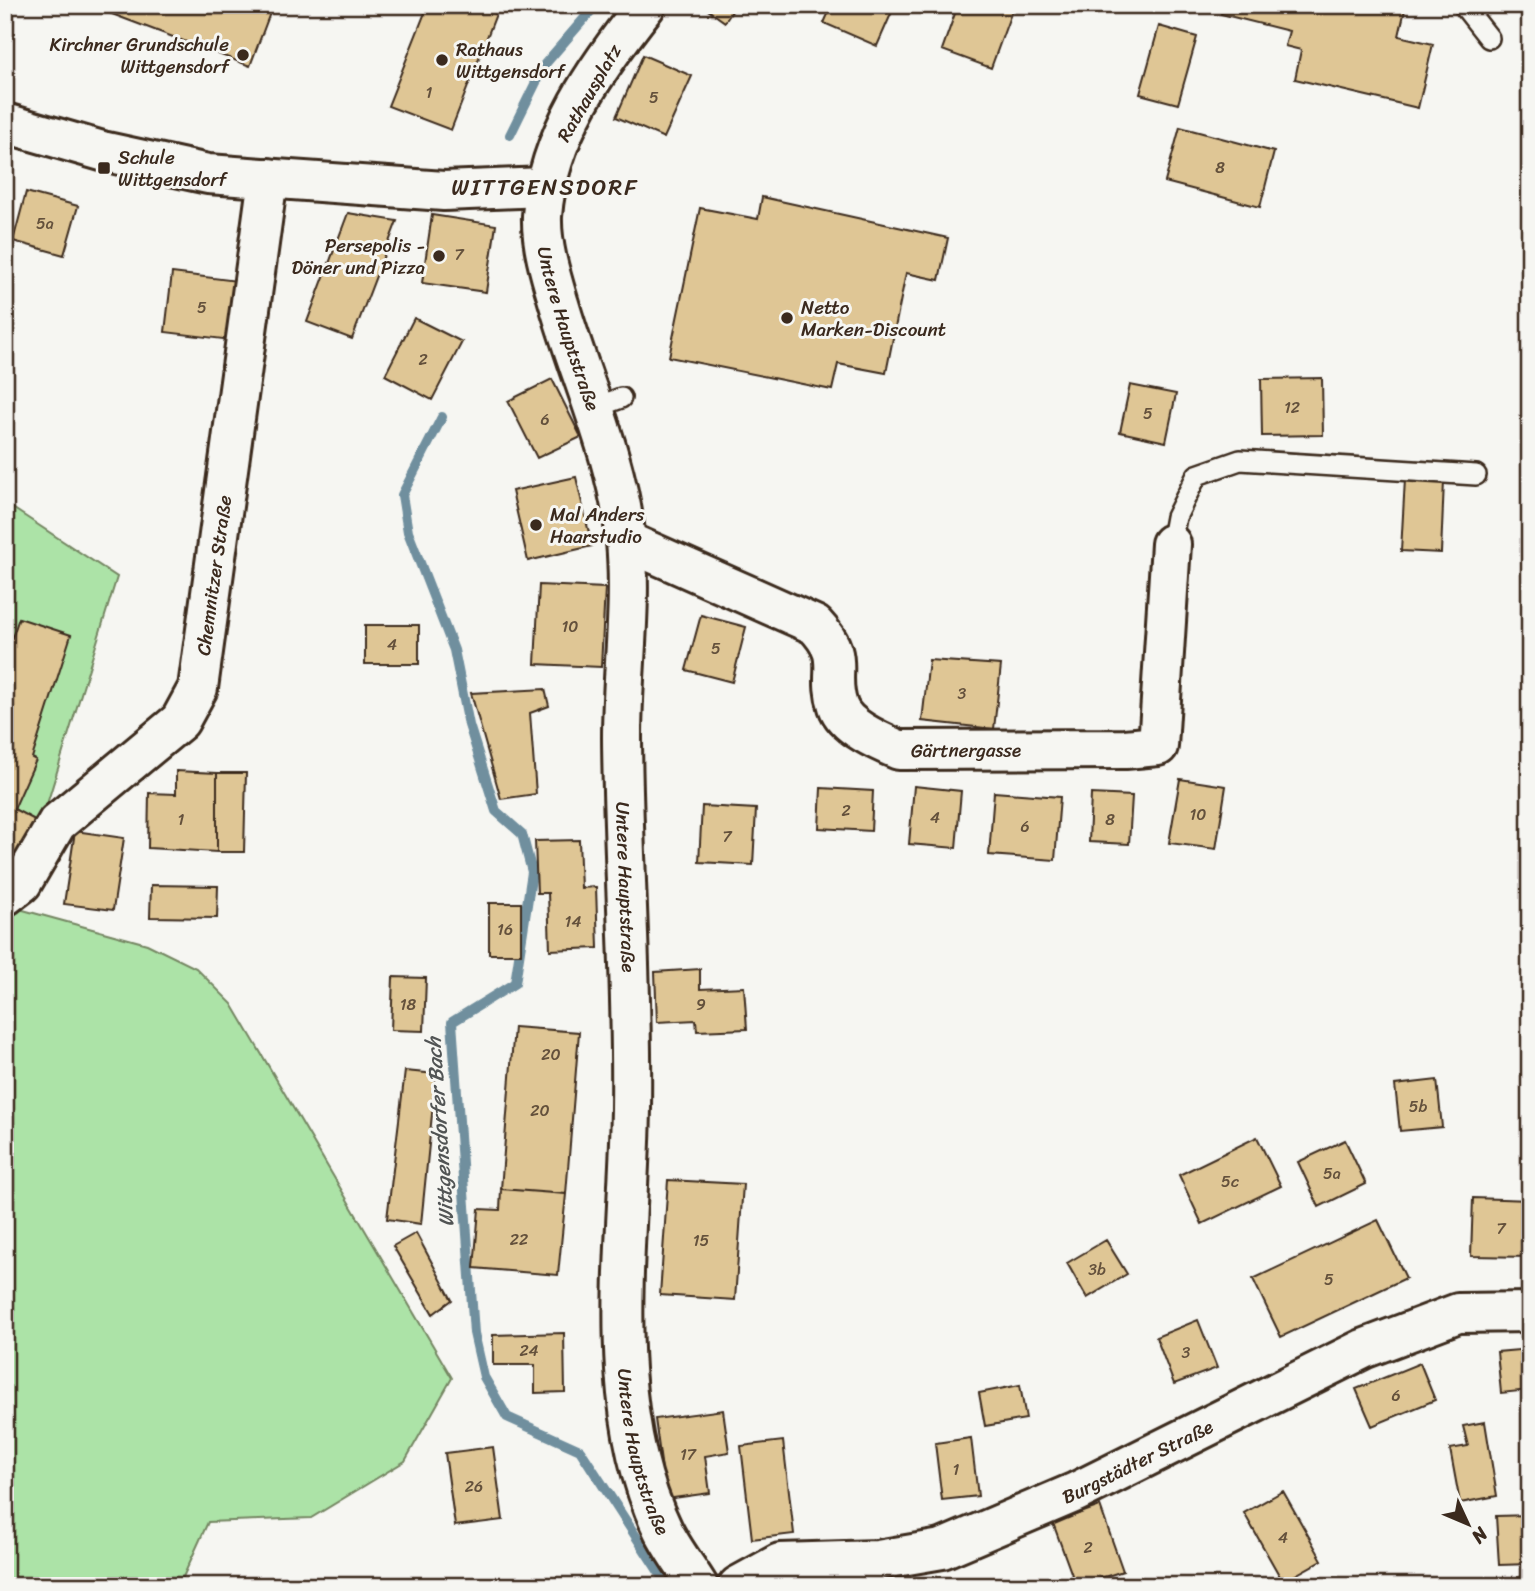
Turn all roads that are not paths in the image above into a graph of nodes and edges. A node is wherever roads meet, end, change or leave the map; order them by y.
1 (646, 5) edge
2 (1463, 5) edge
3 (1489, 38) dead end
4 (5, 123) edge
5 (268, 178) junction
6 (545, 187) junction
7 (1476, 475) dead end
8 (626, 541) junction
9 (1171, 544) joint
10 (5, 896) edge
11 (1530, 1312) edge
12 (698, 1586) edge
13 (738, 1586) edge

1 - 6 street, Rathausplatz
2 - 3 lane
4 - 5 street
5 - 6 street
5 - 10 street, Chemnitzer Straße
6 - 8 street, Untere Hauptstraße
7 - 9 lane
8 - 9 street, Gärtnergasse
8 - 12 street, Untere Hauptstraße
11 - 13 street, Burgstädter Straße

